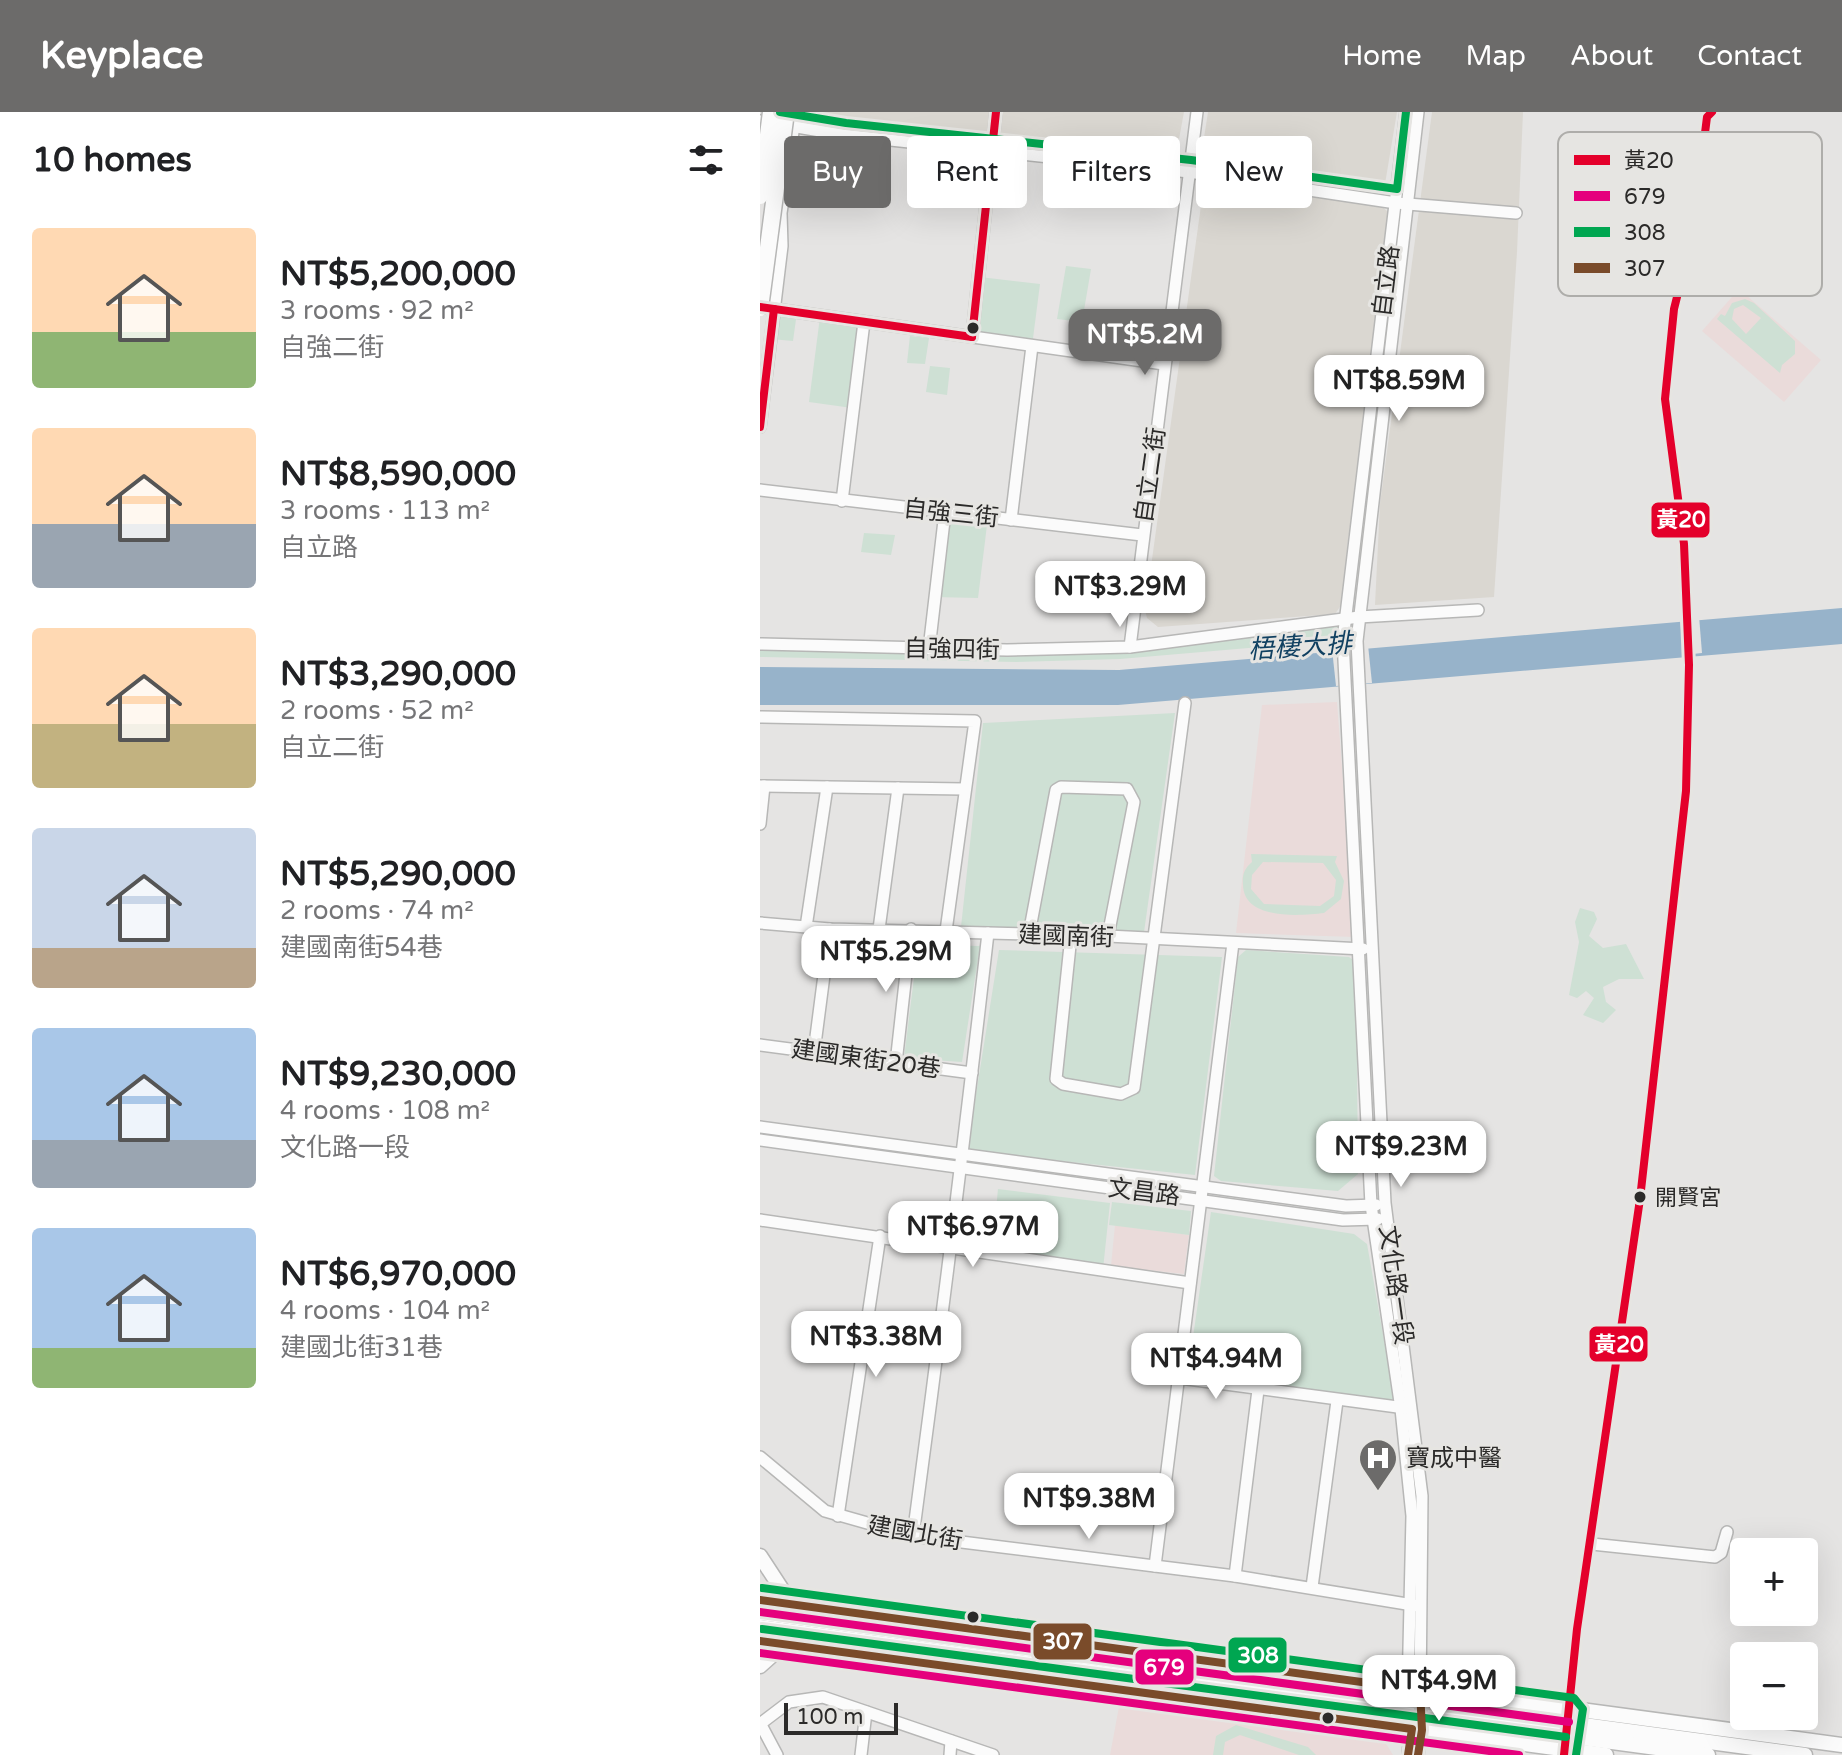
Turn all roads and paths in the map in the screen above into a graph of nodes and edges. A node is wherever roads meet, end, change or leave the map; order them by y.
1 (796, 112) edge
2 (996, 112) edge
3 (1197, 112) edge
4 (1406, 112) edge
5 (1418, 112) edge
6 (764, 119) edge
7 (790, 119) edge
8 (993, 136) edge
9 (907, 137) edge
10 (1027, 154) edge
11 (1189, 172) junction
12 (760, 196) edge
13 (1401, 203) junction
14 (985, 208) edge
15 (781, 213) junction
16 (1516, 213) dead end
17 (760, 272) edge
18 (765, 308) edge
19 (864, 322) junction
20 (972, 337) junction
21 (1032, 346) junction
22 (1164, 364) junction
23 (760, 427) edge
24 (760, 490) edge
25 (842, 501) junction
26 (945, 512) junction
27 (1011, 520) junction
28 (1142, 535) junction
29 (1478, 610) dead end
30 (1359, 617) junction
31 (1346, 621) junction
32 (760, 644) edge
33 (1130, 647) junction
34 (929, 649) junction
35 (1352, 689) junction
36 (1185, 703) dead end
37 (760, 717) edge
38 (762, 786) edge
39 (827, 787) junction
40 (898, 788) junction
41 (964, 789) junction
42 (760, 824) edge
43 (760, 923) edge
44 (806, 927) junction
45 (830, 929) junction
46 (879, 929) junction
47 (911, 929) junction
48 (946, 931) junction
49 (988, 933) junction
50 (1029, 934) junction
51 (1071, 936) junction
52 (1108, 936) junction
53 (1153, 940) junction
54 (1233, 943) junction
55 (1365, 949) junction
56 (760, 1045) edge
57 (814, 1052) junction
58 (896, 1063) junction
59 (972, 1073) junction
60 (760, 1127) edge
61 (760, 1140) edge
62 (961, 1155) junction
63 (959, 1168) junction
64 (1203, 1186) junction
65 (1200, 1199) junction
66 (1385, 1203) junction
67 (1371, 1205) junction
68 (1386, 1219) junction
69 (760, 1220) edge
70 (1373, 1220) junction
71 (880, 1236) junction
72 (952, 1248) junction
73 (1190, 1283) junction
74 (1180, 1378) junction
75 (1258, 1390) junction
76 (1337, 1401) junction
77 (1407, 1407) junction
78 (760, 1457) edge
79 (838, 1516) junction
80 (1727, 1532) dead end
81 (913, 1536) junction
82 (1592, 1544) dead end
83 (760, 1556) edge
84 (1155, 1566) junction
85 (1235, 1576) junction
86 (1312, 1587) junction
87 (760, 1600) edge
88 (1417, 1606) junction
89 (760, 1613) edge
90 (791, 1624) junction
91 (760, 1627) edge
92 (760, 1641) edge
93 (760, 1666) edge
94 (1416, 1709) junction
95 (866, 1712) junction
96 (760, 1724) edge
97 (1567, 1735) edge
98 (951, 1741) junction
99 (1842, 1745) edge
100 (777, 1755) edge
101 (861, 1755) edge
102 (950, 1755) edge
103 (993, 1755) edge
104 (1408, 1755) edge
105 (1418, 1755) edge
106 (1606, 1755) edge
107 (1708, 1755) edge
108 (1805, 1755) edge

1 - 7 street
2 - 8 street
3 - 11 street, 自立二街
4 - 13 street, 自立路
5 - 13 street, 自立路
6 - 7 street
6 - 12 highway, bridge
7 - 9 street
7 - 15 street
7 - 18 highway, bridge
10 - 11 street
11 - 13 street
11 - 22 street, 自立二街
13 - 16 street
13 - 30 street, 自立路
13 - 31 street, 自立路
14 - 20 street
15 - 17 street
15 - 18 street
18 - 19 street
18 - 23 street
19 - 20 street
19 - 25 street
20 - 21 street
21 - 22 street
21 - 27 street
22 - 28 street, 自立二街
24 - 25 street, 自強三街
25 - 26 street, 自強三街
26 - 27 street, 自強三街
26 - 34 street
27 - 28 street, 自強三街
28 - 33 street, 自立二街
29 - 30 street, 自強四街
30 - 31 street, 自強四街
30 - 35 street, 自立路
31 - 33 street, 自強四街
31 - 35 street, 自立路
32 - 34 street, 自強四街
33 - 34 street, 自強四街
35 - 55 street, 文化路一段
36 - 53 street
37 - 41 street
38 - 39 street
38 - 42 street
39 - 40 street
39 - 44 street
40 - 41 street
40 - 46 street
41 - 48 street
43 - 44 street, 建國南街
44 - 45 street, 建國南街
45 - 46 street, 建國南街
45 - 57 street
46 - 47 street, 建國南街
47 - 48 street, 建國南街
47 - 58 street
48 - 49 street, 建國南街
49 - 50 street, 建國南街
49 - 59 street
50 - 51 street, 建國南街
50 - 52 street
51 - 52 street, 建國南街
51 - 53 street
52 - 53 street, 建國南街
53 - 54 street, 建國南街
54 - 55 street, 建國南街
54 - 64 street
55 - 66 street, 文化路一段
55 - 67 street, 文化路一段
56 - 57 street, 建國東街20巷
57 - 58 street, 建國東街20巷
58 - 59 street, 建國東街20巷
59 - 62 street
60 - 62 street, 文昌路
61 - 63 street, 文昌路
62 - 63 street
62 - 64 street, 文昌路
63 - 65 street, 文昌路
63 - 72 street
64 - 65 street
64 - 67 street, 文昌路
65 - 70 street, 文昌路
65 - 73 street
66 - 67 street, 文昌路
66 - 68 street, 文化路一段
67 - 70 street, 文化路一段
68 - 70 street, 文昌路
68 - 77 street, 文化路一段
69 - 71 street
70 - 77 street, 文化路一段
71 - 72 street
71 - 79 street
72 - 73 street
72 - 81 street
73 - 74 street
74 - 75 street
74 - 84 street
75 - 76 street
75 - 85 street
76 - 77 street
76 - 86 street
77 - 88 street, 文化路一段
78 - 79 street, 建國北街
79 - 81 street, 建國北街
80 - 82 street
81 - 84 street, 建國北街
83 - 90 main road
84 - 85 street, 建國北街
85 - 86 street, 建國北街
86 - 88 street, 建國北街
87 - 90 main road
88 - 94 street, 文化路一段
89 - 90 main road
90 - 91 main road
90 - 92 main road
90 - 93 main road
90 - 94 main road
90 - 94 main road
94 - 97 main road
94 - 97 main road
94 - 104 street
94 - 105 street
95 - 96 street
95 - 98 street
95 - 101 street
96 - 100 street
97 - 99 main road
97 - 106 main road
97 - 107 main road
97 - 108 main road
98 - 102 street
98 - 103 street

